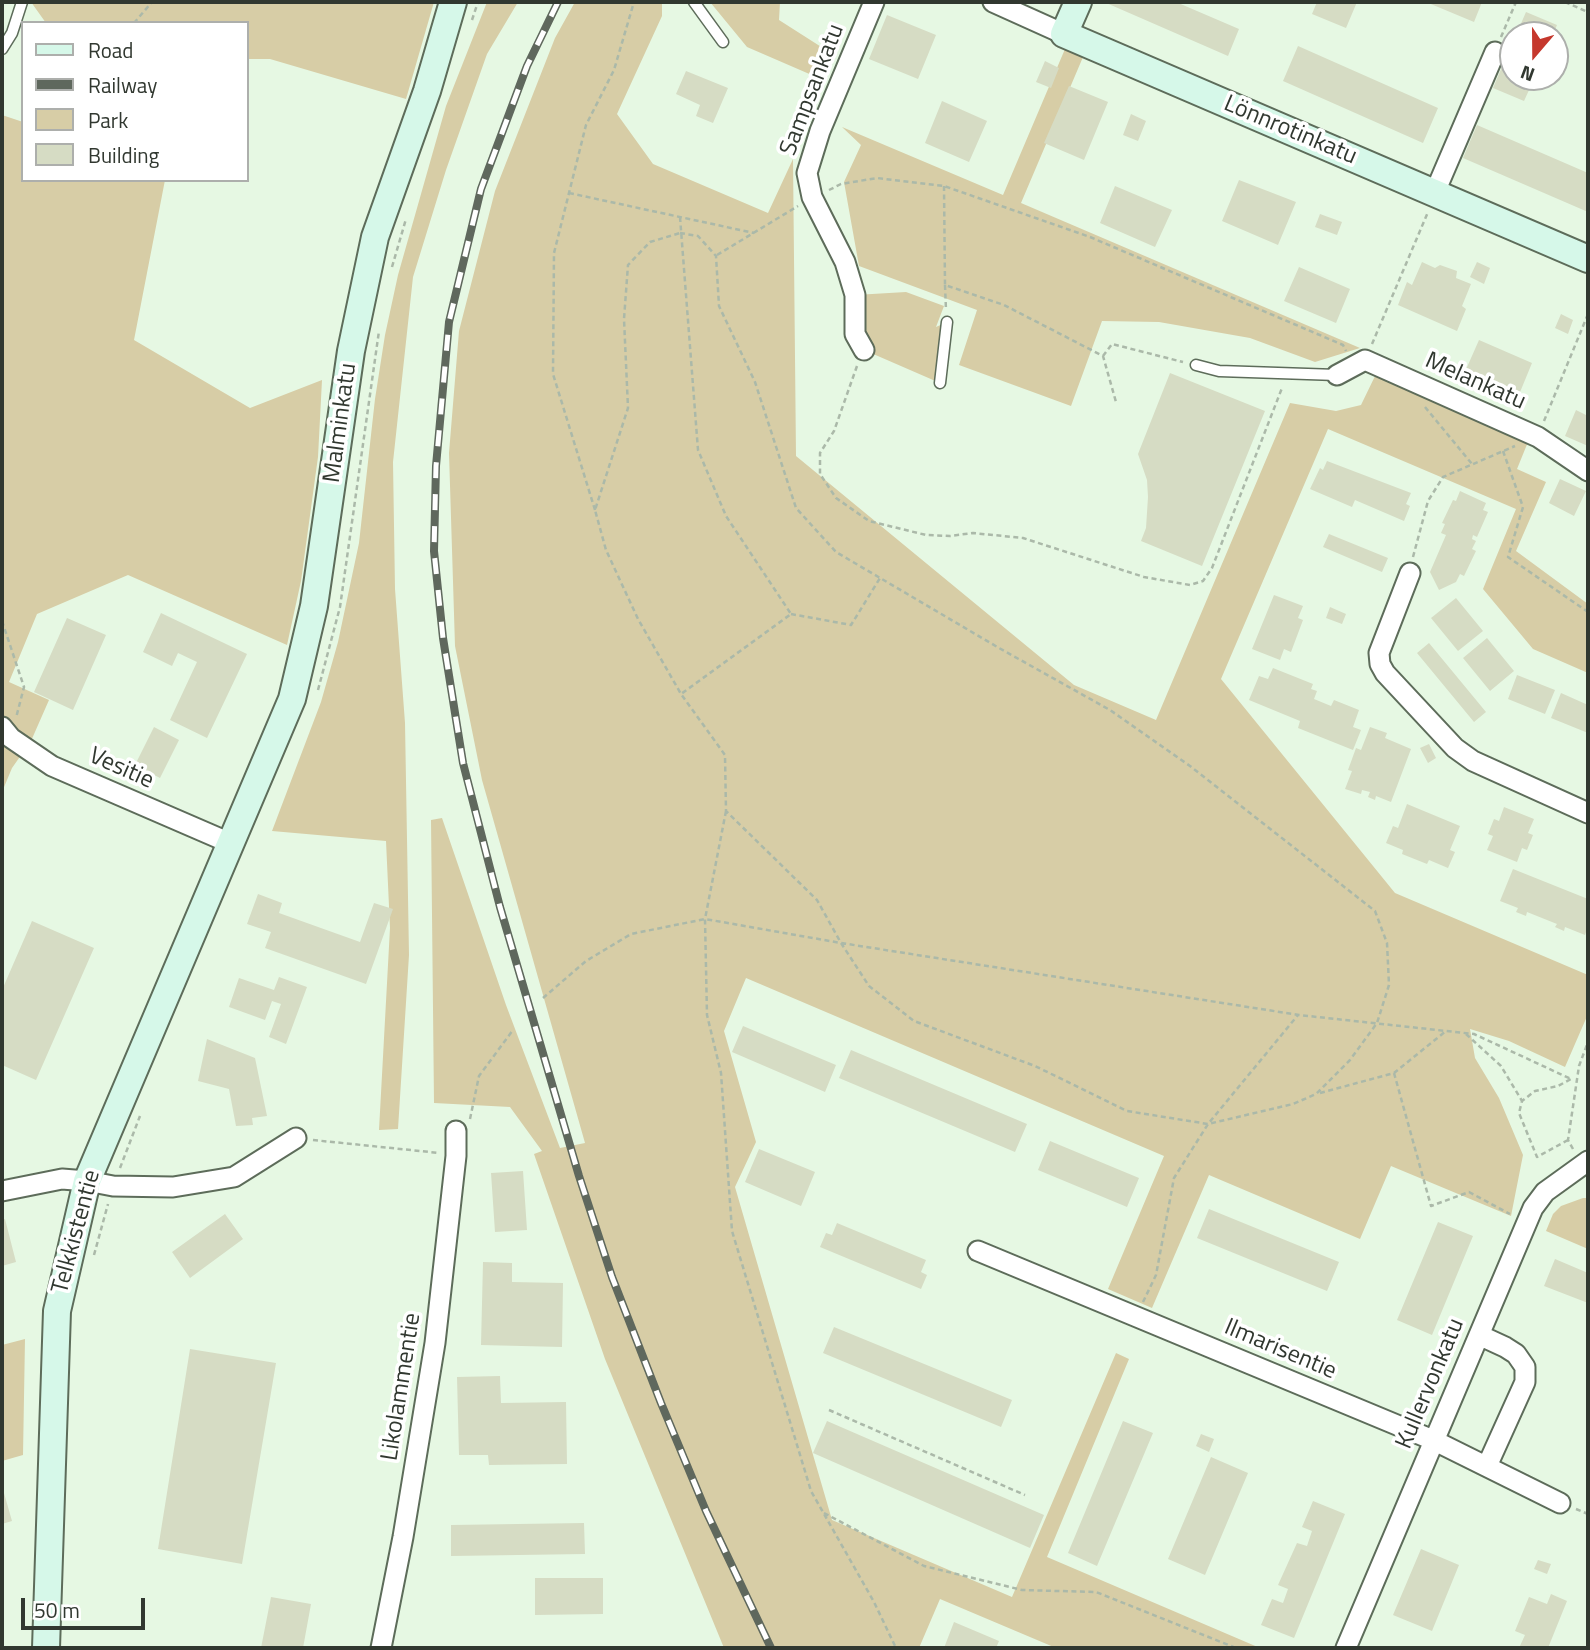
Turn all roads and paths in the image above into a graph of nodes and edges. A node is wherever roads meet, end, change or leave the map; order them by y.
1 (22, 2) edge
2 (152, 2) edge
3 (453, 2) edge
4 (634, 2) edge
5 (694, 2) edge
6 (874, 2) edge
7 (993, 2) edge
8 (1078, 2) edge
9 (1516, 2) edge
10 (1565, 2) edge
11 (1588, 12) edge
12 (136, 21) edge
13 (1065, 34) junction
14 (723, 43) dead end
15 (2, 48) edge
16 (1495, 52) joint
17 (944, 186) junction
18 (1435, 192) junction
19 (568, 193) junction
20 (811, 197) junction
21 (680, 217) junction
22 (680, 233) junction
23 (754, 233) junction
24 (716, 256) junction
25 (1588, 259) edge
26 (945, 285) junction
27 (1588, 314) edge
28 (947, 322) joint
29 (864, 349) joint
30 (1103, 356) junction
31 (1360, 363) junction
32 (1196, 365) joint
33 (1288, 373) junction
34 (1337, 374) joint
35 (940, 383) dead end
36 (1116, 402) dead end
37 (1423, 404) dead end
38 (1538, 437) junction
39 (1503, 450) junction
40 (1472, 464) junction
41 (1588, 471) edge
42 (595, 510) junction
43 (1410, 573) joint
44 (880, 578) junction
45 (1588, 612) edge
46 (791, 614) junction
47 (2, 621) edge
48 (681, 694) junction
49 (5, 736) edge
50 (726, 811) junction
51 (1588, 813) edge
52 (230, 844) junction
53 (705, 919) junction
54 (841, 943) junction
55 (542, 998) dead end
56 (1299, 1015) junction
57 (1377, 1023) junction
58 (1447, 1030) junction
59 (1465, 1033) junction
60 (1588, 1042) edge
61 (1394, 1073) junction
62 (1316, 1094) junction
63 (1522, 1101) junction
64 (1208, 1124) junction
65 (456, 1131) dead end
66 (296, 1138) joint
67 (1569, 1140) junction
68 (456, 1156) junction
69 (1584, 1163) edge
70 (87, 1181) junction
71 (2, 1191) edge
72 (1513, 1215) dead end
73 (978, 1251) dead end
74 (1134, 1316) junction
75 (1479, 1335) junction
76 (829, 1410) dead end
77 (1433, 1440) junction
78 (1487, 1466) junction
79 (1025, 1495) dead end
80 (1560, 1503) dead end
81 (821, 1511) junction
82 (46, 1648) edge
83 (381, 1648) edge
84 (896, 1648) edge
85 (1236, 1648) edge
86 (1346, 1648) edge

1 - 15 lane
2 - 12 path
3 - 52 street, Malminkatu
4 - 19 path
5 - 14 lane
6 - 20 street, Sampsankatu
7 - 13 street, Lönnrotinkatu
8 - 13 street
9 - 16 path
10 - 11 path
13 - 18 street, Lönnrotinkatu
16 - 18 street
17 - 20 path
17 - 26 path
17 - 31 path
18 - 25 street, Lönnrotinkatu
18 - 31 path
19 - 21 path
19 - 42 path
20 - 23 path
20 - 29 street
21 - 22 path
21 - 23 path
22 - 24 path
22 - 42 path
22 - 46 path
23 - 24 path
24 - 44 path
26 - 28 path
26 - 30 path
27 - 38 path
28 - 35 lane
29 - 33 path
30 - 32 path
30 - 36 path
31 - 34 street
31 - 38 street, Melankatu
32 - 33 lane
33 - 34 lane
37 - 40 path
38 - 39 path
38 - 41 street, Melankatu
39 - 40 path
39 - 45 path
40 - 43 path
42 - 48 path
43 - 51 street
44 - 46 path
44 - 57 path
46 - 48 path
47 - 49 path
48 - 50 path
49 - 52 street, Vesitie
50 - 53 path
50 - 54 path
52 - 70 street, Telkkistentie
53 - 54 path
53 - 55 path
53 - 81 path
54 - 56 path
54 - 64 path
56 - 57 path
56 - 64 path
57 - 58 path
57 - 62 path
58 - 59 path
58 - 61 path
59 - 63 path
59 - 63 path
60 - 67 path
61 - 62 path
61 - 72 path
62 - 64 path
63 - 67 path
64 - 74 path
65 - 68 street, Likolammentie
66 - 68 path
66 - 70 street
67 - 69 path
68 - 83 street, Likolammentie
69 - 75 street, Kullervonkatu
70 - 71 street
70 - 82 street, Telkkistentie
73 - 74 street, Ilmarisentie
74 - 77 street, Ilmarisentie
75 - 77 street, Kullervonkatu
75 - 78 street
76 - 79 path
77 - 78 street, Ilmarisentie
77 - 86 street, Kullervonkatu
78 - 80 street, Ilmarisentie
81 - 84 path
81 - 85 path

